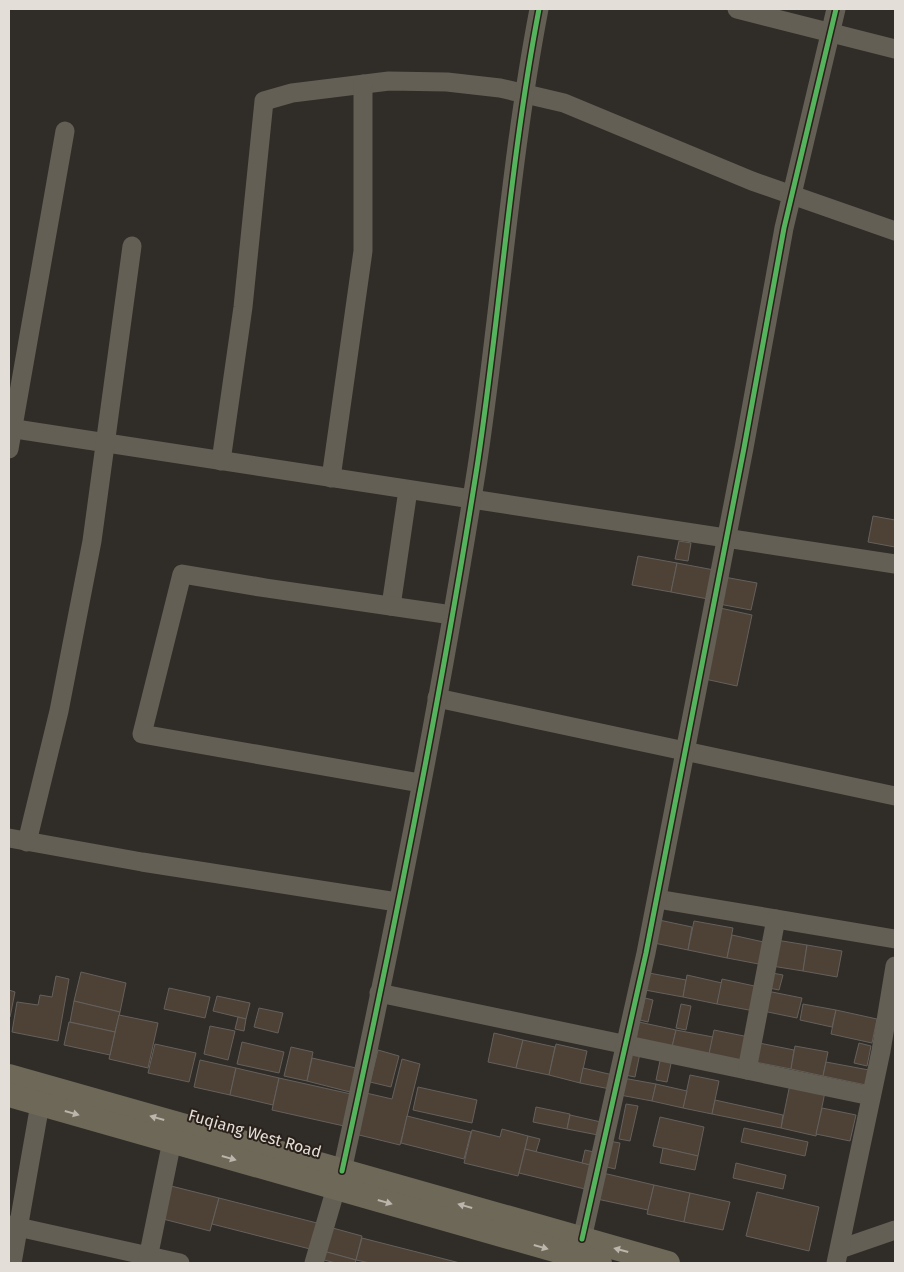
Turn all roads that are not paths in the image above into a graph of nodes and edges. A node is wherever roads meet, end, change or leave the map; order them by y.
1 (539, 9) edge
2 (737, 9) edge
3 (836, 9) edge
4 (830, 32) junction
5 (895, 49) edge
6 (363, 84) junction
7 (526, 94) junction
8 (65, 131) dead end
9 (792, 195) junction
10 (895, 231) edge
11 (132, 246) dead end
12 (11, 428) edge
13 (105, 443) junction
14 (9, 449) edge
15 (221, 461) junction
16 (330, 478) junction
17 (408, 490) junction
18 (471, 499) junction
19 (726, 538) junction
20 (895, 564) edge
21 (391, 606) junction
22 (452, 615) junction
23 (437, 698) junction
24 (686, 751) junction
25 (420, 783) junction
26 (895, 796) edge
27 (9, 838) edge
28 (28, 842) junction
29 (657, 899) junction
30 (397, 902) junction
31 (776, 919) junction
32 (895, 939) edge
33 (895, 967) edge
34 (379, 993) junction
35 (626, 1045) junction
36 (747, 1070) junction
37 (9, 1076) edge
38 (9, 1095) edge
39 (871, 1096) junction
40 (40, 1104) junction
41 (172, 1141) junction
42 (339, 1180) junction
43 (14, 1226) edge
44 (895, 1230) edge
45 (582, 1239) junction
46 (838, 1256) edge
47 (148, 1260) edge
48 (12, 1263) edge
49 (180, 1263) edge
50 (314, 1263) edge
51 (600, 1263) edge
52 (668, 1263) edge

1 - 7 street
2 - 4 street
3 - 4 street
4 - 5 street
4 - 9 street
6 - 7 street
6 - 15 street
6 - 16 street
7 - 9 street
7 - 18 street
8 - 12 street
9 - 10 street
9 - 19 street
11 - 13 street
12 - 13 street
12 - 14 street
13 - 15 street
13 - 28 street
15 - 16 street
16 - 17 street
17 - 18 street
17 - 21 street
18 - 19 street
18 - 22 street
19 - 20 street
19 - 24 street
21 - 22 street
21 - 25 street
22 - 23 street
23 - 24 street
23 - 25 street
24 - 26 street
24 - 29 street
25 - 30 street
27 - 28 street
28 - 30 street
29 - 31 street
29 - 35 street
30 - 34 street
31 - 32 street
31 - 36 street
33 - 39 street
34 - 35 street
34 - 42 street
35 - 36 street
35 - 45 street
36 - 39 street
42 -> 37 main road, Fuqiang West Road
38 - 40 main road, Fuqiang West Road
39 - 46 street
40 -> 41 main road, Fuqiang West Road
40 - 43 street
41 -> 42 main road, Fuqiang West Road
41 - 47 street
45 -> 42 main road, Fuqiang West Road
42 - 50 street
42 -> 51 main road, Fuqiang West Road
43 - 47 street
43 - 48 street
44 - 46 street
52 -> 45 main road, Fuqiang West Road
47 - 49 street

